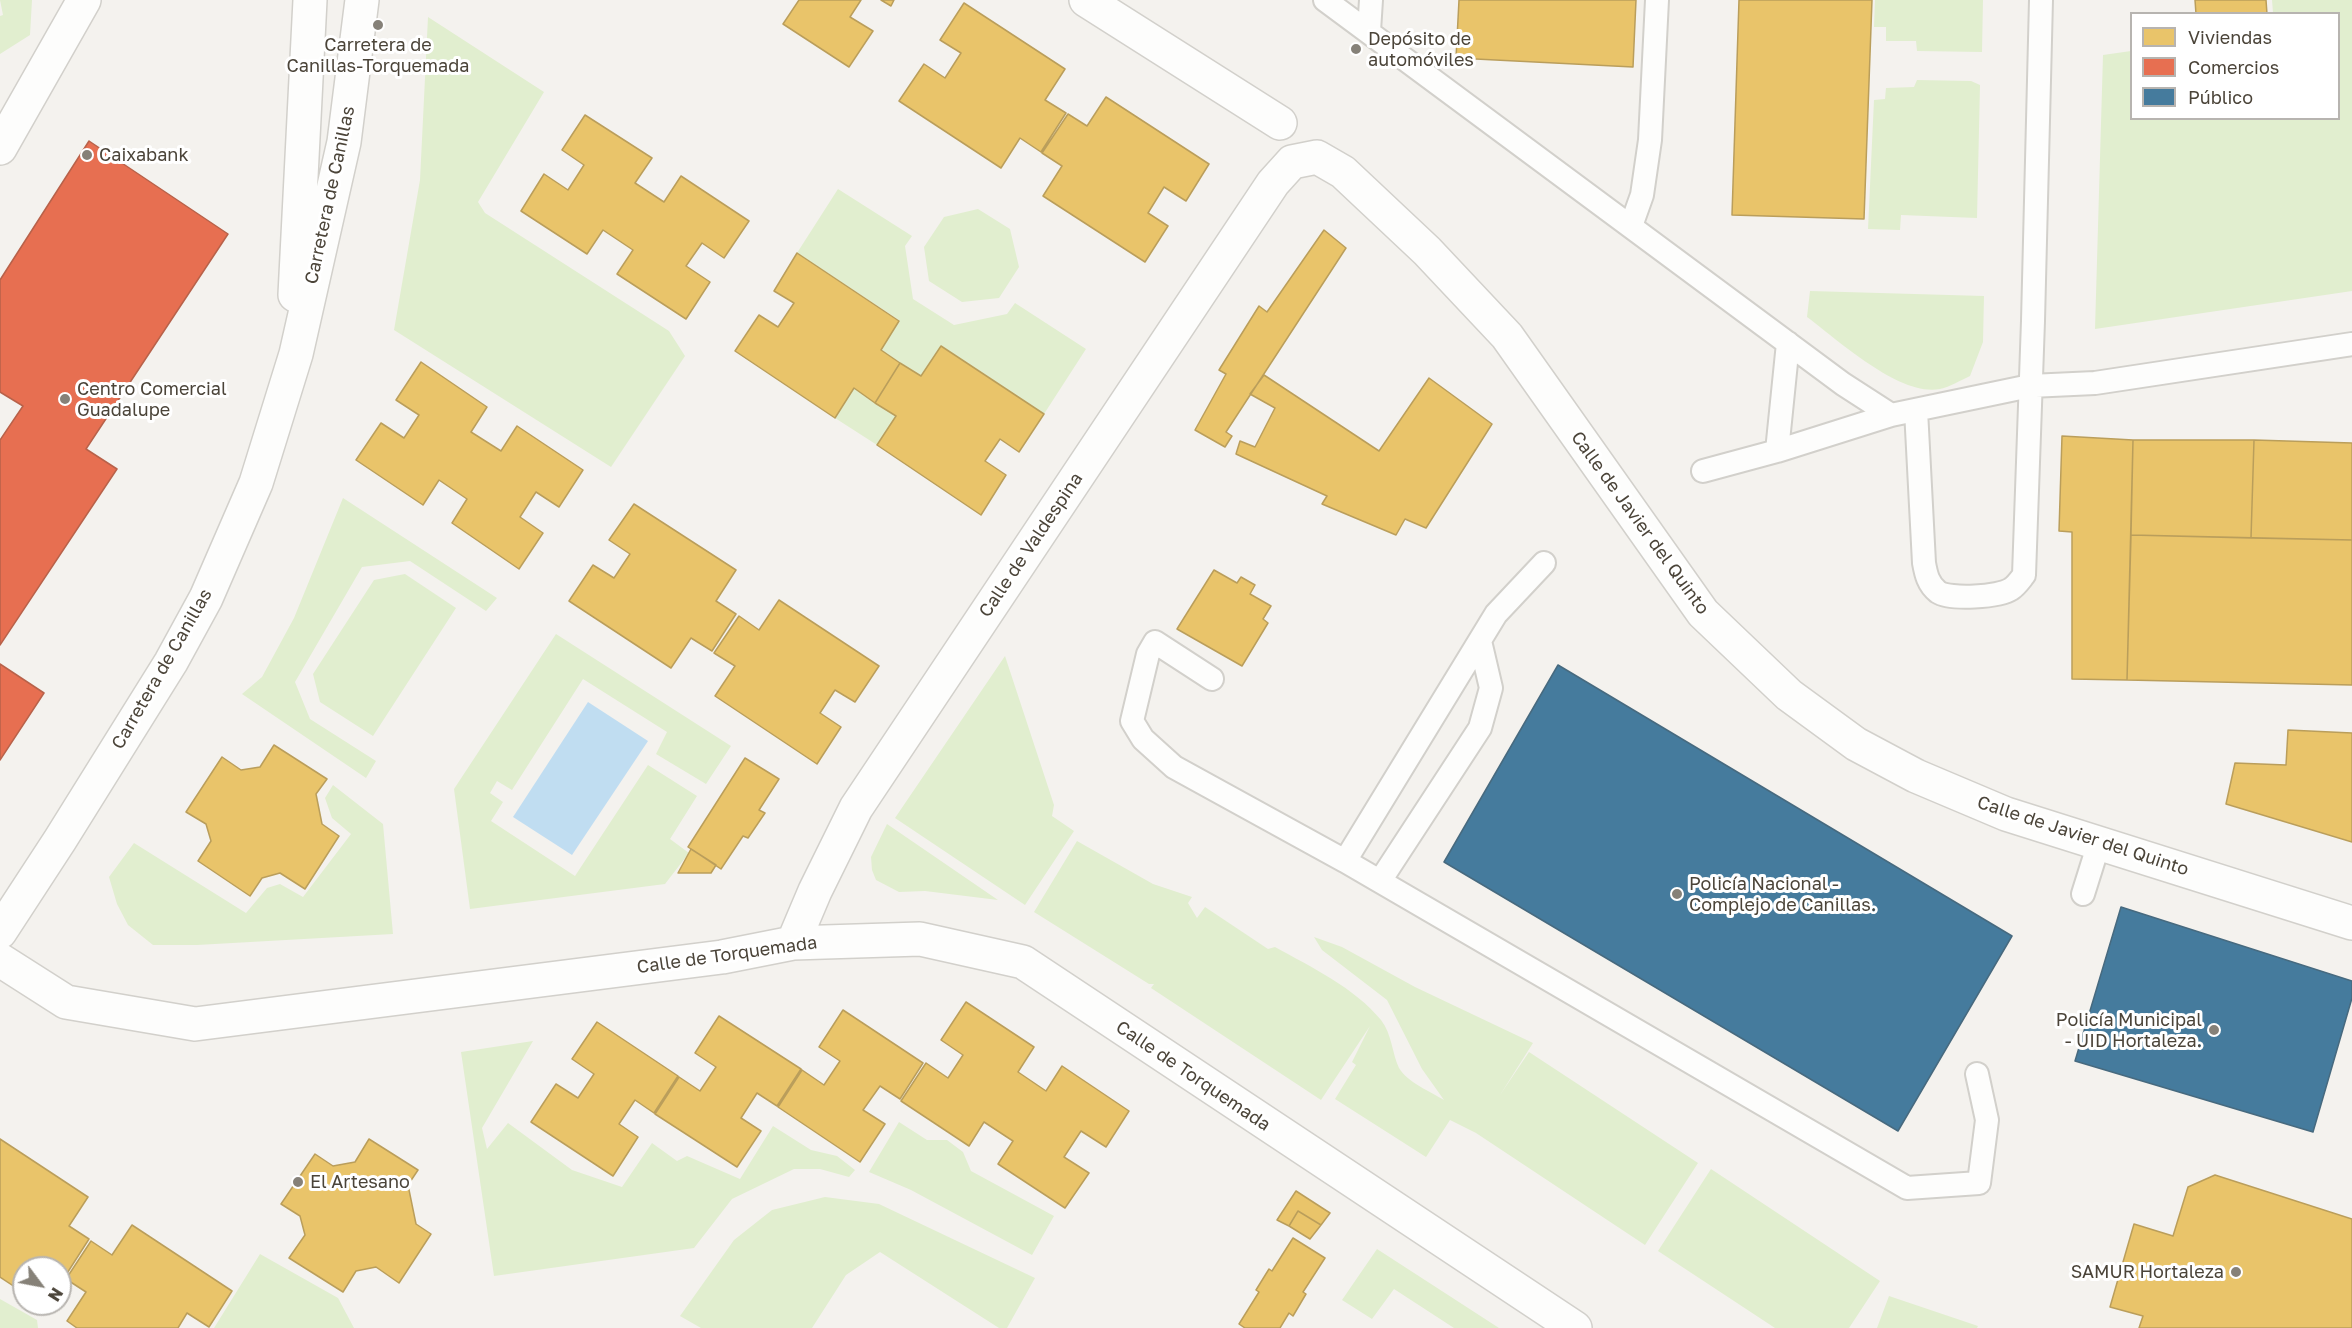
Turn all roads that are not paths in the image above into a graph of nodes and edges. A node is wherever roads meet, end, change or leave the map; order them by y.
1 (84, 0) edge
2 (310, 0) edge
3 (362, 0) edge
4 (1086, 0) edge
5 (1325, 0) edge
6 (1371, 0) edge
7 (1657, 0) edge
8 (2041, 0) edge
9 (1369, 31) junction
10 (1280, 123) dead end
11 (0, 148) edge
12 (1293, 162) joint
13 (1631, 226) junction
14 (1788, 343) junction
15 (2352, 344) edge
16 (296, 354) junction
17 (2030, 386) junction
18 (1916, 410) junction
19 (1891, 416) junction
20 (1777, 451) junction
21 (1703, 471) dead end
22 (1544, 563) dead end
23 (1480, 641) junction
24 (1212, 679) dead end
25 (2099, 843) junction
26 (1345, 861) junction
27 (1380, 881) junction
28 (2083, 894) dead end
29 (2352, 923) edge
30 (0, 932) edge
31 (793, 943) junction
32 (0, 960) edge
33 (1977, 1074) dead end
34 (1575, 1328) edge

1 - 11 street
2 - 16 street, Carretera de Canillas
3 - 16 street, Carretera de Canillas
4 - 10 street
5 - 9 lane
6 - 9 lane
7 - 13 lane
8 - 17 lane
9 - 13 lane
12 - 25 street, Calle de Javier del Quinto
12 - 31 street, Calle de Valdespina
13 - 14 lane
14 - 19 lane
14 - 20 lane
15 - 17 lane
16 - 30 street, Carretera de Canillas
17 - 18 lane
17 - 18 lane
18 - 19 lane
19 - 20 lane
20 - 21 lane
22 - 23 lane
23 - 26 lane
23 - 27 lane
24 - 26 lane
25 - 28 lane
25 - 29 street, Calle de Javier del Quinto
26 - 27 lane
27 - 33 lane
31 - 32 street, Calle de Torquemada
31 - 34 street, Calle de Torquemada

